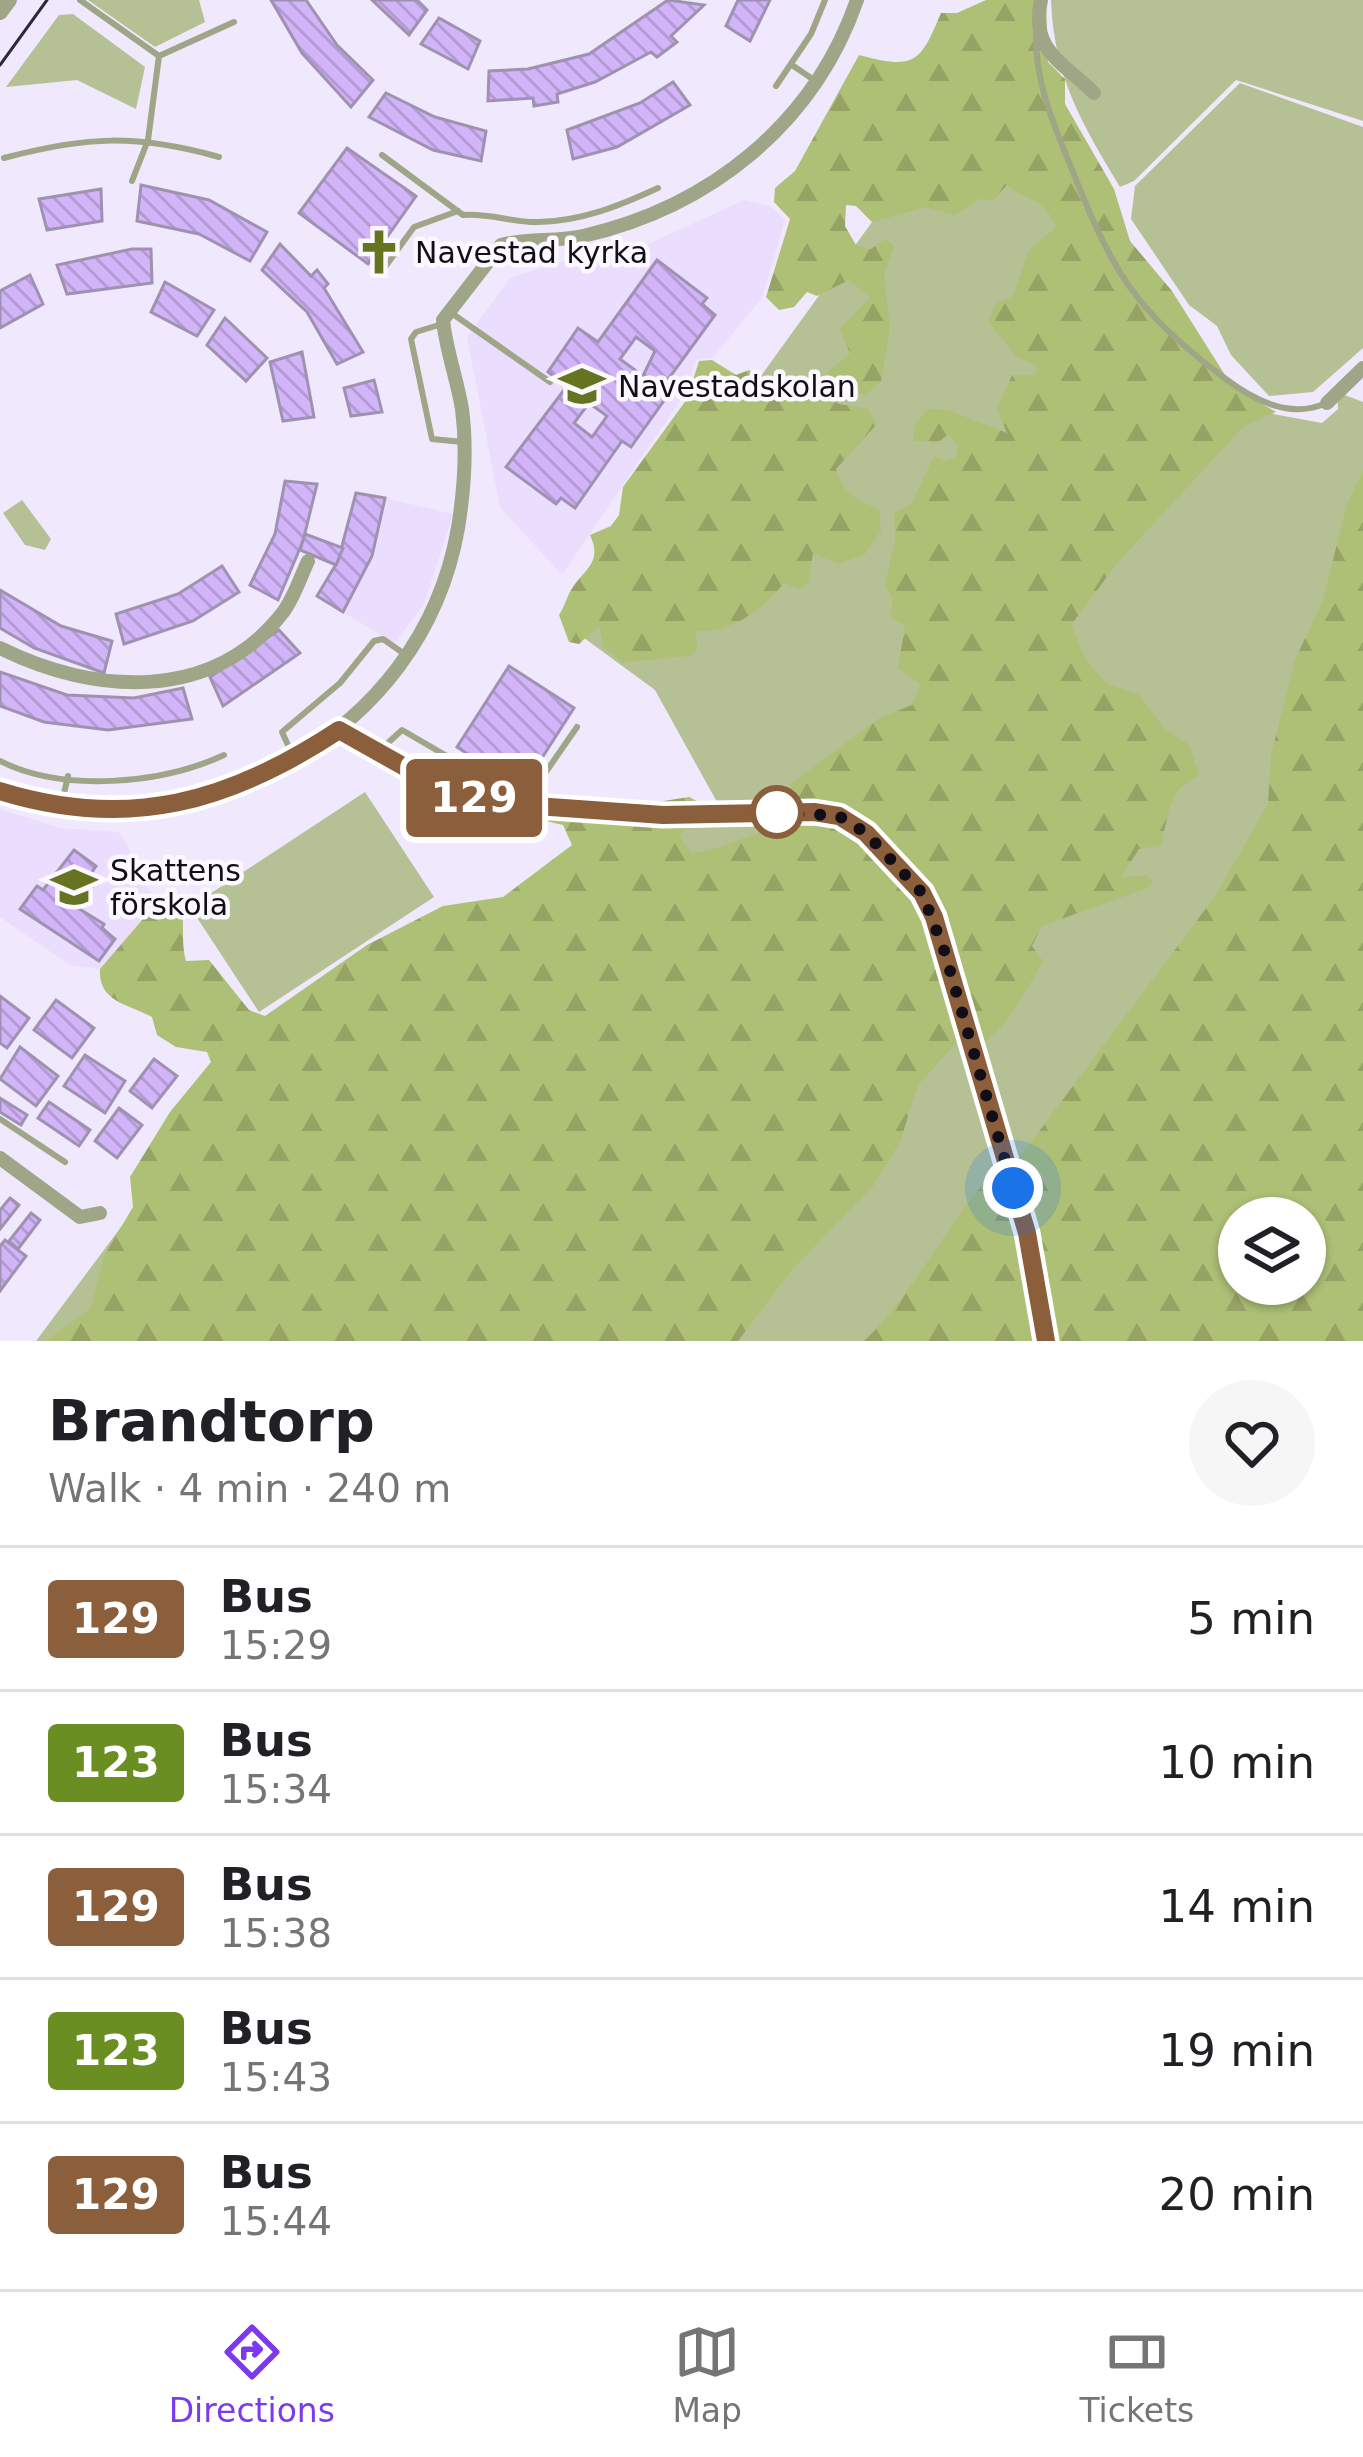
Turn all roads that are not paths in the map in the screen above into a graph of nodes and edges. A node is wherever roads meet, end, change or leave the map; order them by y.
1 (9, 0) edge
2 (80, 0) edge
3 (825, 0) edge
4 (857, 0) edge
5 (1041, 0) edge
6 (0, 12) edge
7 (1036, 21) junction
8 (234, 22) dead end
9 (159, 56) junction
10 (792, 65) junction
11 (818, 82) junction
12 (776, 86) dead end
13 (1094, 93) dead end
14 (148, 140) junction
15 (382, 155) dead end
16 (219, 157) dead end
17 (4, 158) dead end
18 (132, 181) dead end
19 (658, 188) dead end
20 (458, 211) junction
21 (385, 267) dead end
22 (446, 318) junction
23 (1363, 368) edge
24 (550, 382) dead end
25 (1327, 403) joint
26 (463, 442) junction
27 (308, 561) dead end
28 (0, 648) edge
29 (404, 653) junction
30 (577, 727) dead end
31 (339, 730) junction
32 (378, 752) junction
33 (224, 755) dead end
34 (295, 759) junction
35 (0, 761) edge
36 (68, 776) junction
37 (0, 791) edge
38 (61, 805) junction
39 (524, 805) junction
40 (0, 1119) edge
41 (0, 1158) edge
42 (65, 1162) dead end
43 (100, 1213) dead end
44 (1046, 1341) edge

1 - 6 street
2 - 9 lane
3 - 10 lane
4 - 11 street
5 - 7 street
7 - 13 street
7 - 25 lane
8 - 9 lane
9 - 14 lane
10 - 11 lane
10 - 12 lane
11 - 22 street
14 - 16 lane
14 - 17 lane
14 - 18 lane
15 - 20 lane
19 - 20 lane
20 - 21 lane
22 - 24 lane
22 - 26 street
22 - 26 lane
23 - 25 street
26 - 29 street
27 - 28 street
29 - 31 street
29 - 34 lane
30 - 39 lane
31 - 32 lane
31 - 34 street
32 - 39 lane
32 - 39 lane
33 - 36 lane
34 - 38 street
35 - 36 lane
36 - 38 lane
37 - 38 street
39 - 44 lane
40 - 42 lane
41 - 43 street

